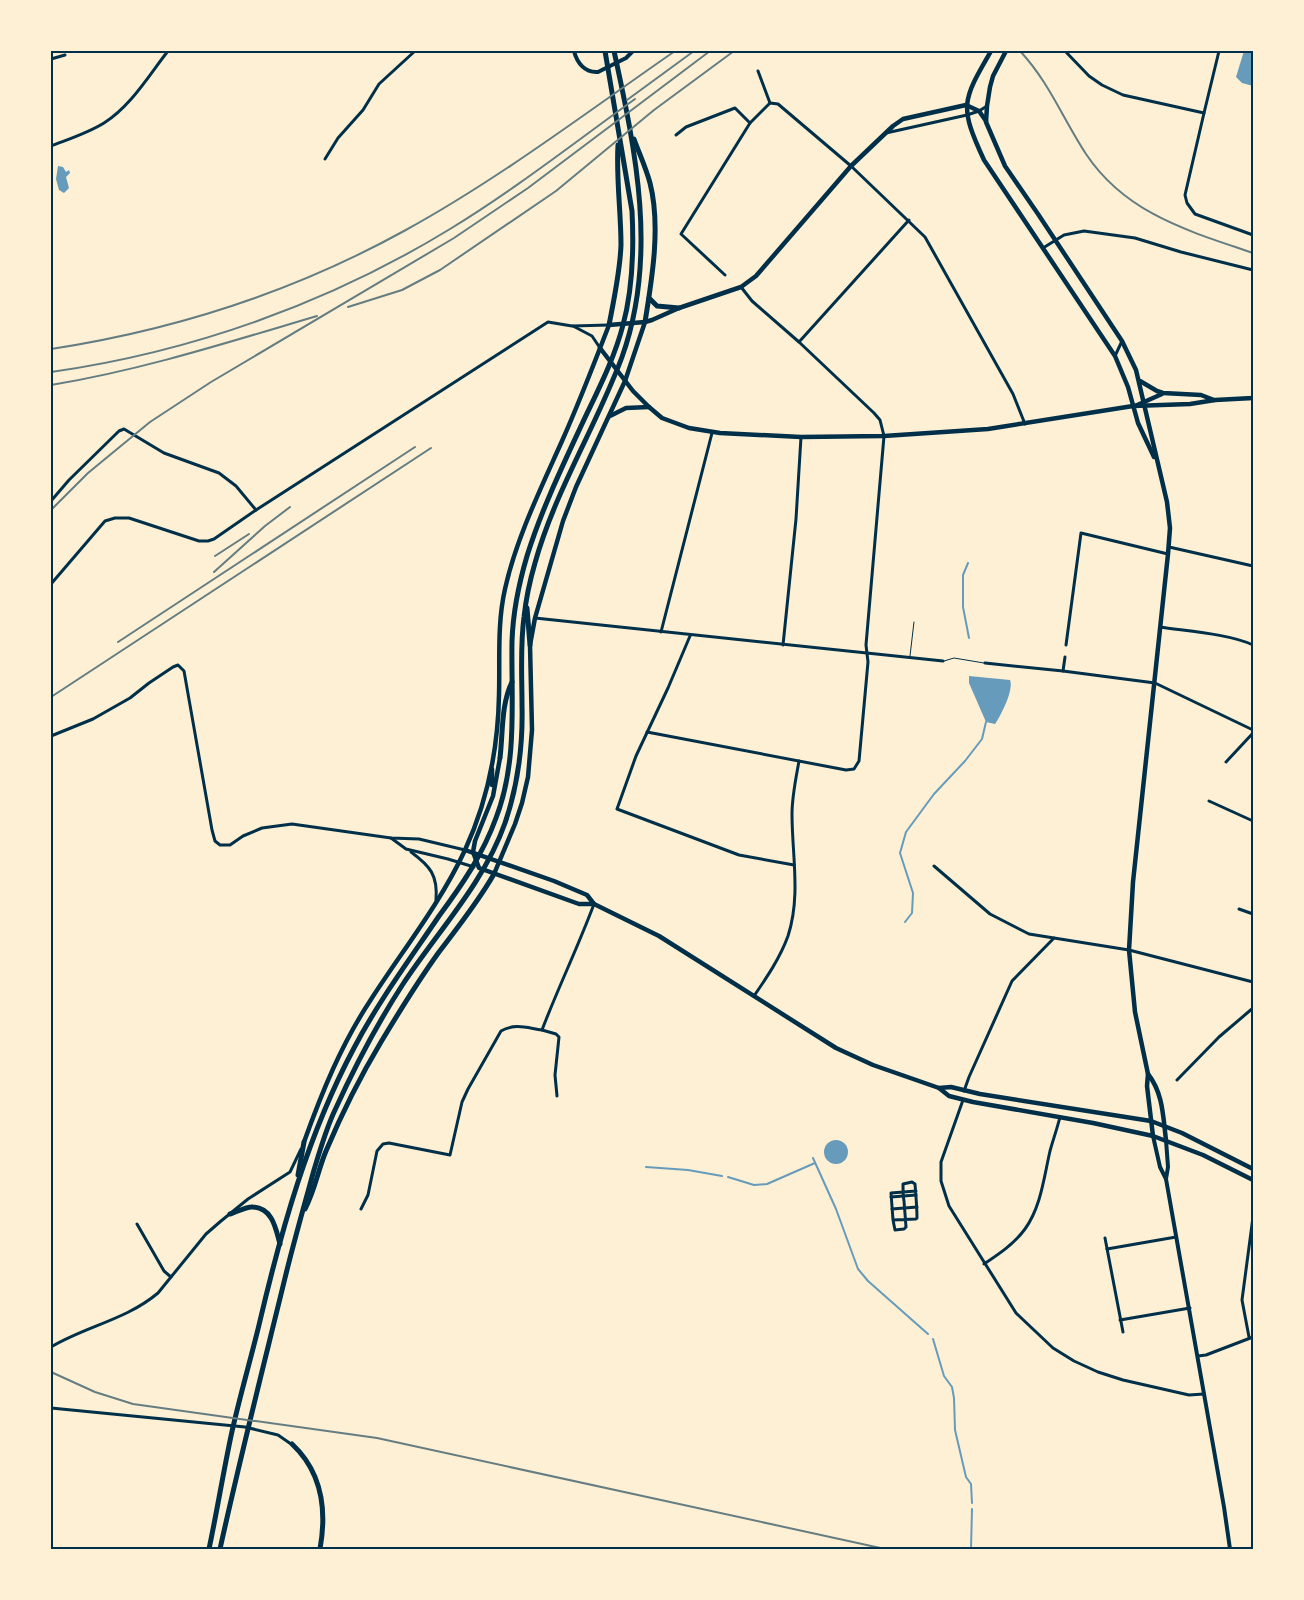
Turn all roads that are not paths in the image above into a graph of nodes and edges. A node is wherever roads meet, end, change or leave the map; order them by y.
1 (168, 51) edge
2 (414, 51) edge
3 (574, 51) edge
4 (614, 51) edge
5 (633, 51) edge
6 (991, 51) edge
7 (1006, 51) edge
8 (1065, 51) edge
9 (1219, 51) edge
10 (605, 53) edge
11 (65, 55) dead end
12 (51, 59) edge
13 (758, 71) dead end
14 (770, 102) junction
15 (966, 105) junction
16 (987, 106) junction
17 (979, 112) junction
18 (1204, 113) junction
19 (967, 115) junction
20 (750, 122) junction
21 (986, 122) junction
22 (886, 133) junction
23 (676, 135) dead end
24 (634, 144) junction
25 (51, 146) edge
26 (620, 155) junction
27 (325, 160) dead end
28 (851, 166) junction
29 (909, 220) junction
30 (1253, 235) edge
31 (1055, 239) junction
32 (1043, 248) junction
33 (1253, 270) edge
34 (725, 275) dead end
35 (741, 287) junction
36 (649, 298) junction
37 (679, 308) junction
38 (645, 322) junction
39 (609, 325) junction
40 (572, 326) junction
41 (1122, 341) junction
42 (799, 342) junction
43 (600, 348) junction
44 (1115, 356) junction
45 (625, 381) junction
46 (1140, 381) junction
47 (1163, 393) junction
48 (1253, 398) edge
49 (1215, 400) junction
50 (1145, 403) junction
51 (1133, 406) junction
52 (649, 408) junction
53 (610, 416) junction
54 (1025, 424) junction
55 (712, 433) junction
56 (884, 436) junction
57 (801, 437) junction
58 (1157, 463) junction
59 (51, 500) edge
60 (256, 510) junction
61 (1169, 547) junction
62 (1168, 554) junction
63 (1253, 566) edge
64 (51, 584) edge
65 (526, 598) junction
66 (535, 618) junction
67 (914, 622) dead end
68 (1160, 627) junction
69 (661, 632) junction
70 (690, 636) junction
71 (530, 645) junction
72 (782, 645) junction
73 (1066, 645) dead end
74 (1253, 645) edge
75 (867, 652) junction
76 (909, 657) junction
77 (1065, 657) dead end
78 (943, 661) joint
79 (985, 663) joint
80 (1064, 670) junction
81 (513, 679) junction
82 (1155, 683) junction
83 (647, 732) junction
84 (1253, 732) edge
85 (51, 736) edge
86 (500, 758) joint
87 (799, 761) junction
88 (1226, 762) dead end
89 (492, 768) junction
90 (492, 796) junction
91 (1209, 801) dead end
92 (1253, 821) edge
93 (391, 838) junction
94 (408, 850) junction
95 (464, 850) junction
96 (473, 852) junction
97 (459, 862) junction
98 (500, 862) junction
99 (794, 865) junction
100 (934, 866) dead end
101 (479, 868) junction
102 (494, 874) junction
103 (436, 902) junction
104 (594, 904) junction
105 (1239, 909) dead end
106 (1253, 914) edge
107 (1054, 938) junction
108 (1129, 950) junction
109 (1253, 982) edge
110 (754, 996) junction
111 (1253, 1008) edge
112 (542, 1030) junction
113 (1148, 1074) junction
114 (1177, 1080) dead end
115 (939, 1088) junction
116 (964, 1091) junction
117 (557, 1096) dead end
118 (962, 1100) junction
119 (1060, 1118) junction
120 (1151, 1121) junction
121 (1164, 1125) junction
122 (1154, 1136) junction
123 (1166, 1140) junction
124 (304, 1142) junction
125 (1253, 1168) edge
126 (1166, 1179) junction
127 (1253, 1180) edge
128 (295, 1190) junction
129 (916, 1193) junction
130 (903, 1194) junction
131 (917, 1207) junction
132 (904, 1208) junction
133 (892, 1209) junction
134 (361, 1210) dead end
135 (230, 1214) junction
136 (1253, 1216) edge
137 (300, 1218) junction
138 (893, 1220) junction
139 (905, 1220) junction
140 (137, 1224) dead end
141 (1177, 1236) junction
142 (1105, 1238) dead end
143 (280, 1244) junction
144 (1108, 1249) junction
145 (984, 1264) junction
146 (171, 1277) junction
147 (1190, 1308) junction
148 (1120, 1320) junction
149 (1123, 1332) dead end
150 (1251, 1337) edge
151 (51, 1347) edge
152 (1198, 1356) junction
153 (1205, 1394) junction
154 (51, 1408) edge
155 (292, 1444) joint
156 (209, 1549) edge
157 (220, 1549) edge
158 (320, 1549) edge
159 (1230, 1549) edge

1 - 25 street
2 - 27 street
3 - 5 street
4 - 24 highway
6 - 15 main road
7 - 16 main road
8 - 18 street
9 - 18 street
10 - 26 highway
11 - 12 street
13 - 14 street
14 - 20 street
14 - 28 street
15 - 17 main road
15 - 19 main road
15 - 22 main road
16 - 17 street
16 - 21 main road
17 - 19 street
17 - 21 main road
18 - 30 street
19 - 22 street
19 - 32 main road
20 - 23 street
20 - 34 street
21 - 31 main road
22 - 28 main road
24 - 36 highway
24 - 65 highway
26 - 39 highway
26 - 81 highway
28 - 29 street
28 - 35 main road
29 - 42 street
29 - 54 street
31 - 32 street
31 - 33 street
31 - 41 main road
32 - 44 main road
35 - 37 main road
35 - 42 street
36 - 37 highway
36 - 38 highway
37 - 38 main road
38 - 39 main road
38 - 45 main road
39 - 40 street
39 - 43 main road
40 - 43 street
40 - 60 street
41 - 44 street
41 - 46 main road
42 - 56 street
43 - 45 main road
43 - 89 main road
44 - 51 main road
45 - 52 main road
45 - 53 main road
46 - 47 main road
46 - 50 main road
47 - 49 main road
47 - 50 main road
48 - 49 main road
49 - 50 main road
50 - 51 main road
50 - 58 main road
51 - 54 main road
51 - 58 main road
52 - 53 main road
52 - 55 main road
53 - 66 main road
54 - 56 main road
55 - 57 main road
55 - 69 street
56 - 57 main road
56 - 75 street
57 - 72 street
58 - 61 main road
59 - 60 street
60 - 64 street
61 - 62 main road
61 - 63 street
62 - 68 main road
62 - 73 street
65 - 71 highway
65 - 137 highway
66 - 69 street
66 - 71 main road
67 - 76 lane
68 - 74 street
68 - 82 main road
69 - 70 street
70 - 72 street
70 - 83 street
71 - 98 main road
72 - 75 street
75 - 76 street
75 - 87 street
76 - 78 street
77 - 80 street
78 - 79 lane
79 - 80 street
80 - 82 street
81 - 86 highway
81 - 128 highway
82 - 84 street
82 - 108 main road
83 - 87 street
83 - 99 street
84 - 88 street
85 - 93 street
86 - 90 main road
87 - 99 street
89 - 90 main road
89 - 95 main road
90 - 96 main road
91 - 92 street
93 - 94 street
93 - 95 street
94 - 97 street
94 - 103 street
95 - 96 main road
95 - 97 main road
96 - 98 main road
96 - 101 main road
97 - 101 street
97 - 103 main road
98 - 102 main road
98 - 104 main road
99 - 110 street
100 - 107 street
101 - 102 main road
102 - 104 main road
102 - 137 highway
103 - 124 main road
104 - 110 main road
104 - 112 street
105 - 106 street
107 - 108 street
107 - 116 street
108 - 109 street
108 - 113 main road
110 - 115 main road
111 - 114 street
112 - 117 street
112 - 134 street
113 - 120 main road
113 - 121 main road
115 - 116 main road
115 - 118 main road
116 - 120 main road
118 - 119 main road
118 - 145 street
119 - 122 main road
119 - 145 street
120 - 121 main road
120 - 122 main road
121 - 123 main road
121 - 125 main road
122 - 123 main road
122 - 126 street
123 - 126 street
123 - 127 main road
124 - 128 highway
124 - 135 street
126 - 141 street
128 - 143 highway
129 - 130 street
129 - 130 street
129 - 131 street
130 - 132 street
130 - 133 street
131 - 132 street
131 - 139 street
132 - 133 street
132 - 139 street
133 - 138 street
135 - 143 highway
135 - 146 street
136 - 150 street
137 - 157 highway
138 - 139 street
138 - 139 street
140 - 146 street
141 - 144 street
141 - 147 street
142 - 144 street
143 - 156 highway
144 - 148 street
145 - 153 street
146 - 151 street
147 - 148 street
147 - 152 street
148 - 149 street
150 - 152 street
152 - 153 street
153 - 159 street
154 - 155 street
155 - 158 highway

